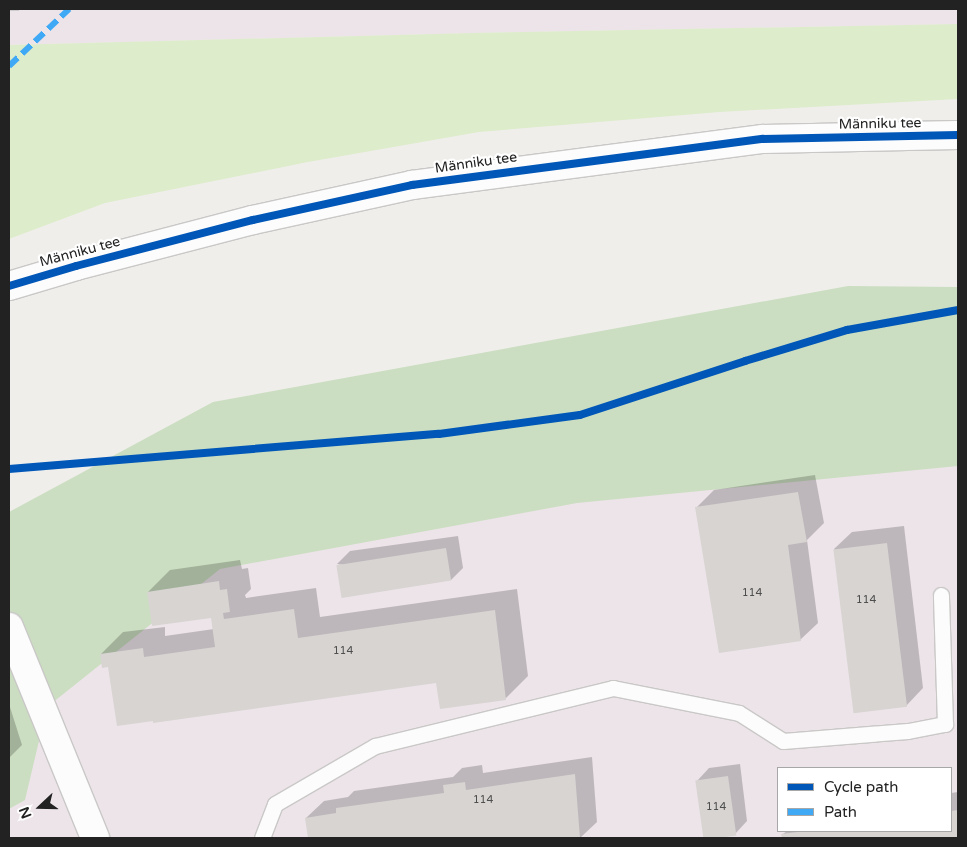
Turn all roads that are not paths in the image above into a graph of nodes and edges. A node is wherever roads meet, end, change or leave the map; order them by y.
1 (958, 135) edge
2 (9, 286) edge
3 (941, 595) dead end
4 (9, 627) edge
5 (95, 838) edge
6 (262, 838) edge

1 - 2 street, Männiku tee
3 - 6 lane
4 - 5 street

